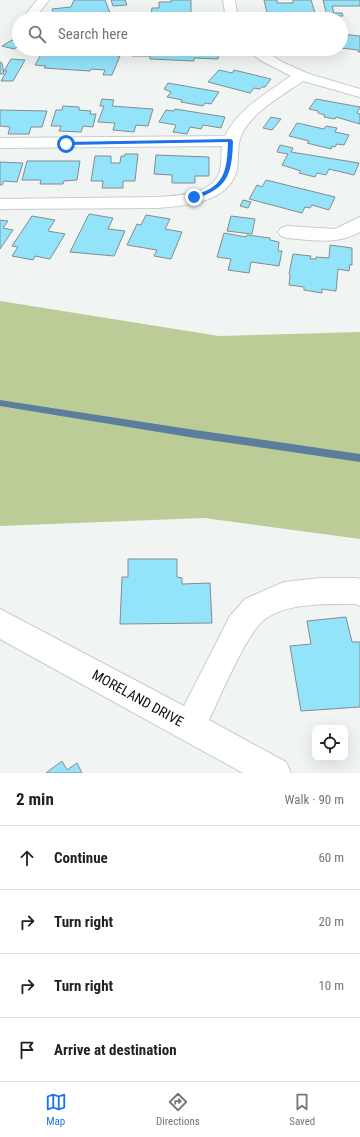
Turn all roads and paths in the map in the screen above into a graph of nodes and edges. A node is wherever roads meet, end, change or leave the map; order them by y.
1 (43, 0) edge
2 (229, 0) edge
3 (34, 12) edge
4 (231, 12) edge
5 (263, 56) edge
6 (302, 75) junction
7 (360, 93) edge
8 (231, 141) junction
9 (0, 143) edge
10 (0, 204) edge
11 (360, 223) edge
12 (287, 232) dead end
13 (360, 593) edge
14 (0, 623) edge
15 (190, 726) junction
16 (275, 773) edge

1 - 3 street
2 - 4 street
5 - 6 street
6 - 7 street
6 - 8 street
8 - 9 street
8 - 10 street
11 - 12 street
13 - 15 street
14 - 15 street, MORELAND DRIVE
15 - 16 street, MORELAND DRIVE

